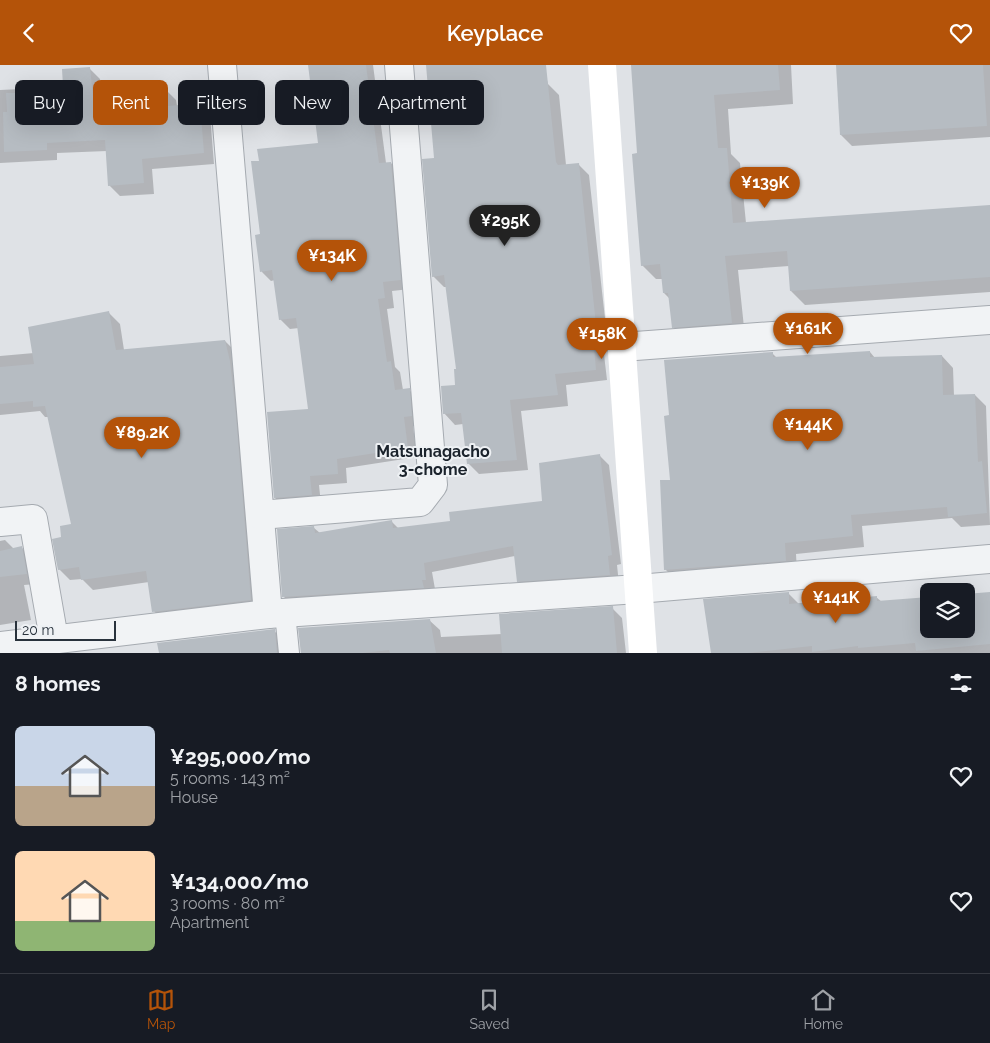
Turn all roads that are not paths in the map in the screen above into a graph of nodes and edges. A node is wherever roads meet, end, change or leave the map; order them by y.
1 (222, 65) edge
2 (399, 65) edge
3 (602, 65) edge
4 (990, 320) edge
5 (622, 347) junction
6 (260, 515) junction
7 (0, 522) edge
8 (990, 559) edge
9 (638, 589) junction
10 (277, 613) junction
11 (54, 639) junction
12 (0, 646) edge
13 (290, 653) edge
14 (643, 653) edge

1 - 6 street
2 - 6 street
3 - 5 street
4 - 5 street
5 - 9 street
6 - 10 street
7 - 11 street
8 - 9 street
9 - 10 street
9 - 14 street
10 - 11 street
10 - 13 lane
11 - 12 street

